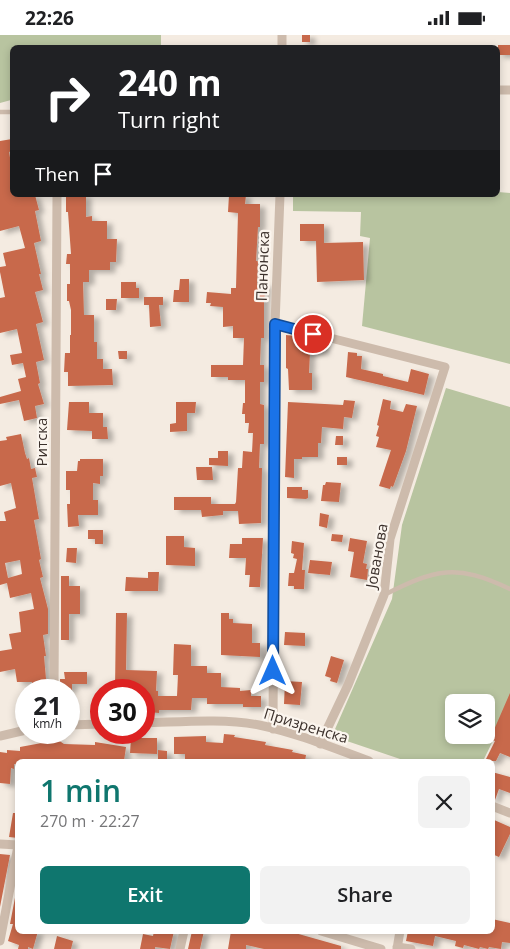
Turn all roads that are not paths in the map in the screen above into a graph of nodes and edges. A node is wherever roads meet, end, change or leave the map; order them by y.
1 (58, 197) edge
2 (280, 197) edge
3 (275, 324) junction
4 (510, 589) edge
5 (384, 595) junction
6 (54, 679) edge
7 (155, 723) edge
8 (273, 729) junction
9 (15, 733) edge
10 (0, 736) edge
11 (320, 744) junction
12 (363, 759) edge
13 (495, 807) edge
14 (510, 813) edge
15 (0, 844) edge
16 (15, 846) edge
17 (15, 860) edge
18 (1, 927) edge
19 (183, 934) edge
20 (331, 934) edge
21 (399, 934) edge
22 (0, 941) edge
23 (397, 948) edge
24 (180, 949) edge
25 (381, 949) edge
26 (411, 949) edge

1 - 6 street, Ритска
2 - 3 street, Панонска
3 - 5 street, Јованова
3 - 8 street, Панонска
4 - 5 lane
5 - 11 street, Јованова
7 - 8 street, Призренска
8 - 11 street, Призренска
9 - 10 street
11 - 12 street, Призренска
13 - 14 street
15 - 16 street
17 - 18 street
18 - 22 street
19 - 24 street
20 - 25 street
21 - 23 street
23 - 26 street

